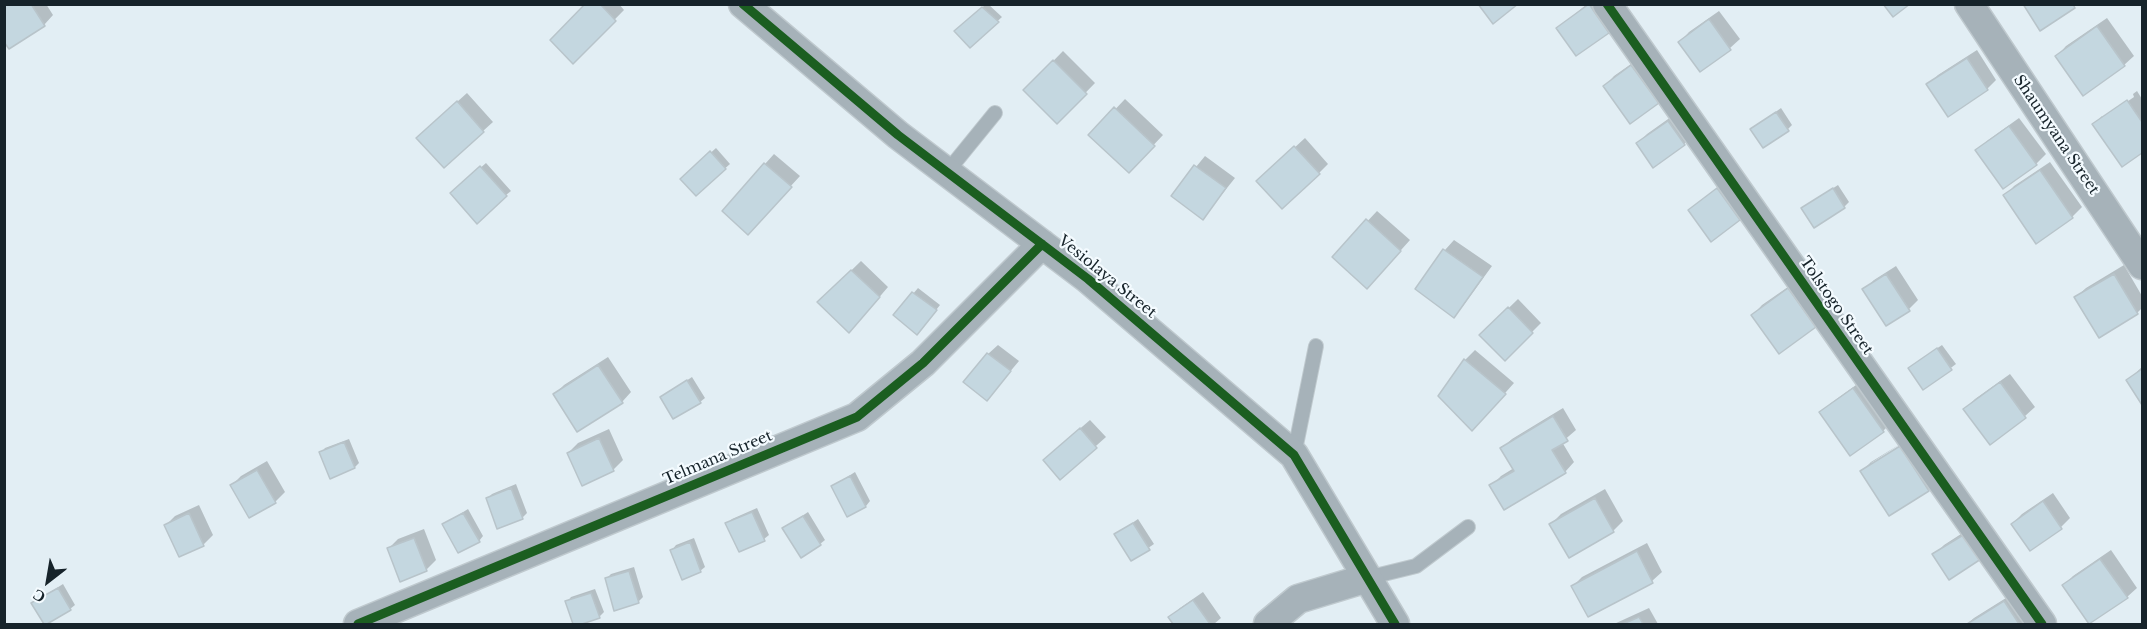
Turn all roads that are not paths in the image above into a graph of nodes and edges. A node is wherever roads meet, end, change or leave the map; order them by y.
1 (742, 4) edge
2 (1606, 4) edge
3 (1969, 4) edge
4 (995, 113) dead end
5 (947, 172) junction
6 (1042, 244) junction
7 (2142, 266) edge
8 (1316, 345) dead end
9 (1294, 455) junction
10 (1468, 527) dead end
11 (1367, 578) junction
12 (358, 624) edge
13 (1268, 624) edge
14 (1395, 624) edge
15 (2042, 624) edge

1 - 5 street, Vesiolaya Street
2 - 15 street, Tolstogo Street
3 - 7 street, Shaumyana Street
4 - 5 lane
5 - 6 street, Vesiolaya Street
6 - 9 street, Vesiolaya Street
6 - 12 street, Telmana Street
8 - 9 lane
9 - 11 street, Vesiolaya Street
10 - 11 lane
11 - 13 street
11 - 14 street, Vesiolaya Street

